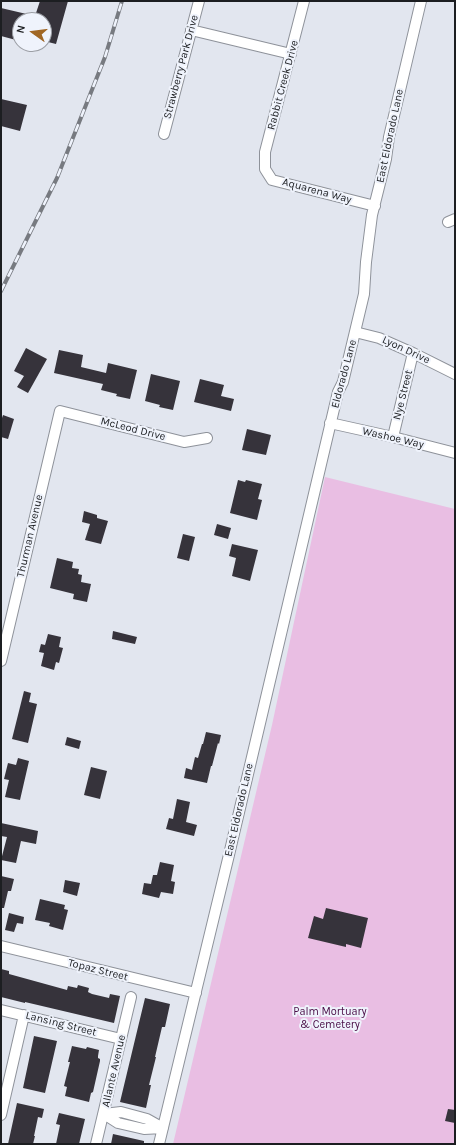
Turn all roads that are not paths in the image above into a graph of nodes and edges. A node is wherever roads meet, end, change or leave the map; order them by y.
1 (198, 1) edge
2 (304, 1) edge
3 (421, 1) edge
4 (191, 30) junction
5 (291, 54) junction
6 (164, 134) dead end
7 (265, 169) joint
8 (375, 206) junction
9 (366, 272) joint
10 (355, 332) junction
11 (413, 353) junction
12 (455, 374) edge
13 (60, 411) joint
14 (330, 424) junction
15 (207, 438) dead end
16 (393, 438) junction
17 (455, 453) edge
18 (318, 475) joint
19 (1, 662) edge
20 (1, 946) edge
21 (196, 993) junction
22 (131, 997) dead end
23 (1, 1010) edge
24 (24, 1015) junction
25 (121, 1039) junction
26 (104, 1114) junction
27 (1, 1115) edge
28 (163, 1128) junction
29 (96, 1144) edge
30 (159, 1144) edge

1 - 4 street, Strawberry Park Drive
2 - 5 street, Rabbit Creek Drive
3 - 8 street, East Eldorado Lane
4 - 5 street
4 - 6 street, Strawberry Park Drive
5 - 7 street, Rabbit Creek Drive
7 - 8 street, Aquarena Way
8 - 9 street, East Eldorado Lane
9 - 10 street, Eldorado Lane
10 - 11 street, Lyon Drive
10 - 14 street, Eldorado Lane
11 - 12 street, Lyon Drive
11 - 16 street, Nye Street
13 - 15 street, McLeod Drive
13 - 19 street, Thurman Avenue
14 - 16 street, Washoe Way
14 - 18 street, Eldorado Lane
16 - 17 street, Washoe Way
18 - 21 street, East Eldorado Lane
20 - 21 street, Topaz Street
21 - 28 street, East Eldorado Lane
22 - 25 street, Allante Avenue
23 - 24 street, Lansing Street
24 - 25 street, Lansing Street
24 - 27 street
25 - 26 street, Allante Avenue
26 - 28 street
26 - 29 street, Allante Avenue
28 - 30 street, East Eldorado Lane

